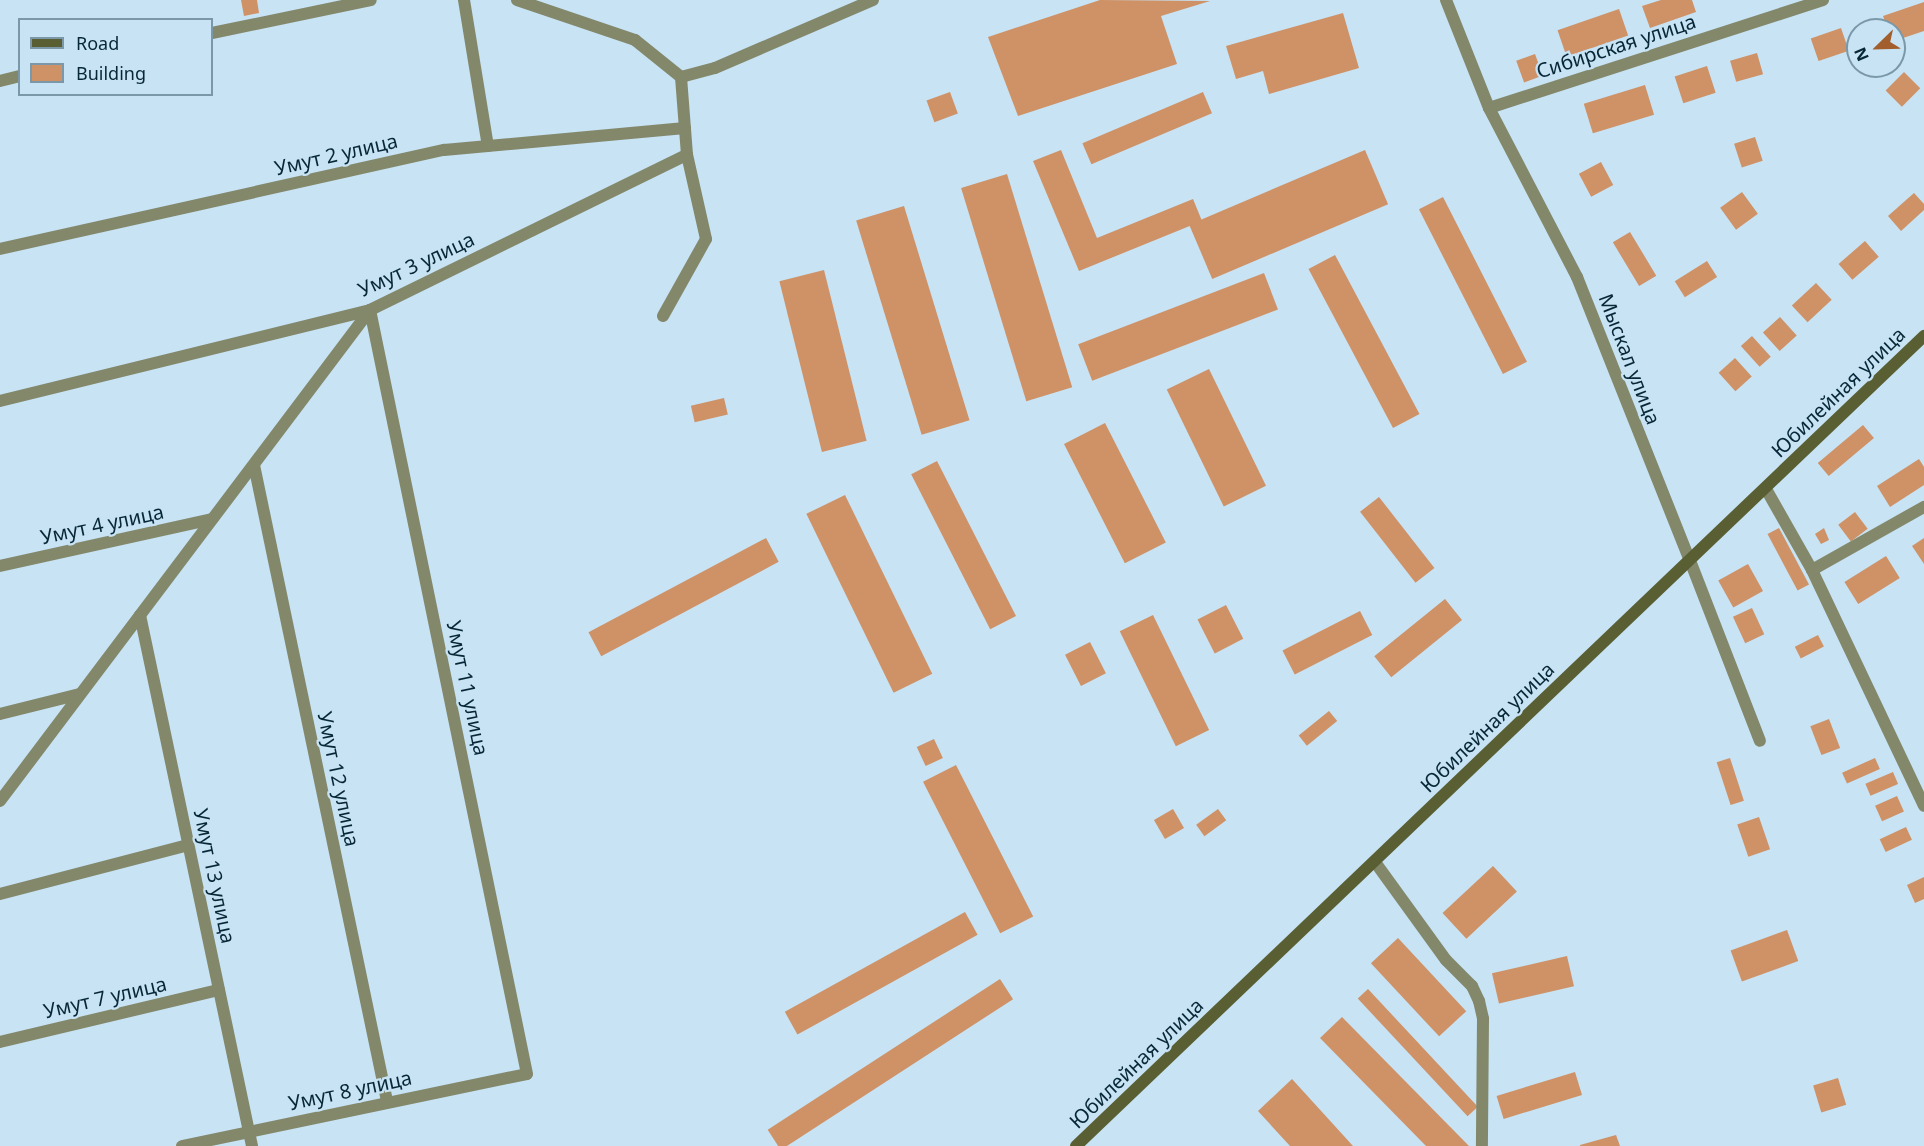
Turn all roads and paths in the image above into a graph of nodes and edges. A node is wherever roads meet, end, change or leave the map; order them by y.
1 (371, 0) edge
2 (464, 0) edge
3 (517, 0) edge
4 (873, 0) edge
5 (1446, 0) edge
6 (1823, 0) edge
7 (213, 33) edge
8 (18, 76) edge
9 (681, 77) junction
10 (0, 81) edge
11 (1489, 108) junction
12 (686, 128) junction
13 (488, 146) junction
14 (687, 155) junction
15 (0, 249) edge
16 (370, 310) junction
17 (663, 316) dead end
18 (1924, 336) edge
19 (0, 401) edge
20 (254, 465) junction
21 (1766, 489) junction
22 (1924, 507) edge
23 (212, 519) junction
24 (1689, 558) junction
25 (0, 566) edge
26 (1812, 570) junction
27 (140, 615) junction
28 (80, 694) junction
29 (0, 714) edge
30 (1760, 741) dead end
31 (0, 801) edge
32 (1924, 806) edge
33 (189, 844) junction
34 (1375, 862) junction
35 (0, 894) edge
36 (219, 990) junction
37 (0, 1042) edge
38 (527, 1074) joint
39 (387, 1101) junction
40 (249, 1131) junction
41 (182, 1146) edge
42 (252, 1146) edge
43 (1076, 1146) edge
44 (1482, 1146) edge

1 - 7 street
2 - 13 street
3 - 9 street
4 - 9 street
5 - 11 street, Мыскал улица
6 - 11 street, Сибирская улица
8 - 10 street
9 - 12 street
11 - 24 street, Мыскал улица
12 - 13 street, Умут 2 улица
12 - 14 street
13 - 15 street, Умут 2 улица
14 - 16 street, Умут 3 улица
14 - 17 street
16 - 19 street, Умут 3 улица
16 - 20 street
16 - 38 street, Умут 11 улица
18 - 21 main road, Юбилейная улица
20 - 23 street
20 - 39 street, Умут 12 улица
21 - 24 main road, Юбилейная улица
21 - 26 street
22 - 26 street
23 - 25 street, Умут 4 улица
23 - 27 street
24 - 30 street, Мыскал улица
24 - 34 main road, Юбилейная улица
26 - 32 street
27 - 28 street
27 - 33 street, Умут 13 улица
28 - 29 street
28 - 31 street
33 - 35 street
33 - 36 street, Умут 13 улица
34 - 43 main road, Юбилейная улица
34 - 44 street
36 - 37 street, Умут 7 улица
36 - 40 street, Умут 13 улица
38 - 39 street, Умут 8 улица
39 - 40 street, Умут 8 улица
40 - 41 street, Умут 8 улица
40 - 42 street, Умут 13 улица

